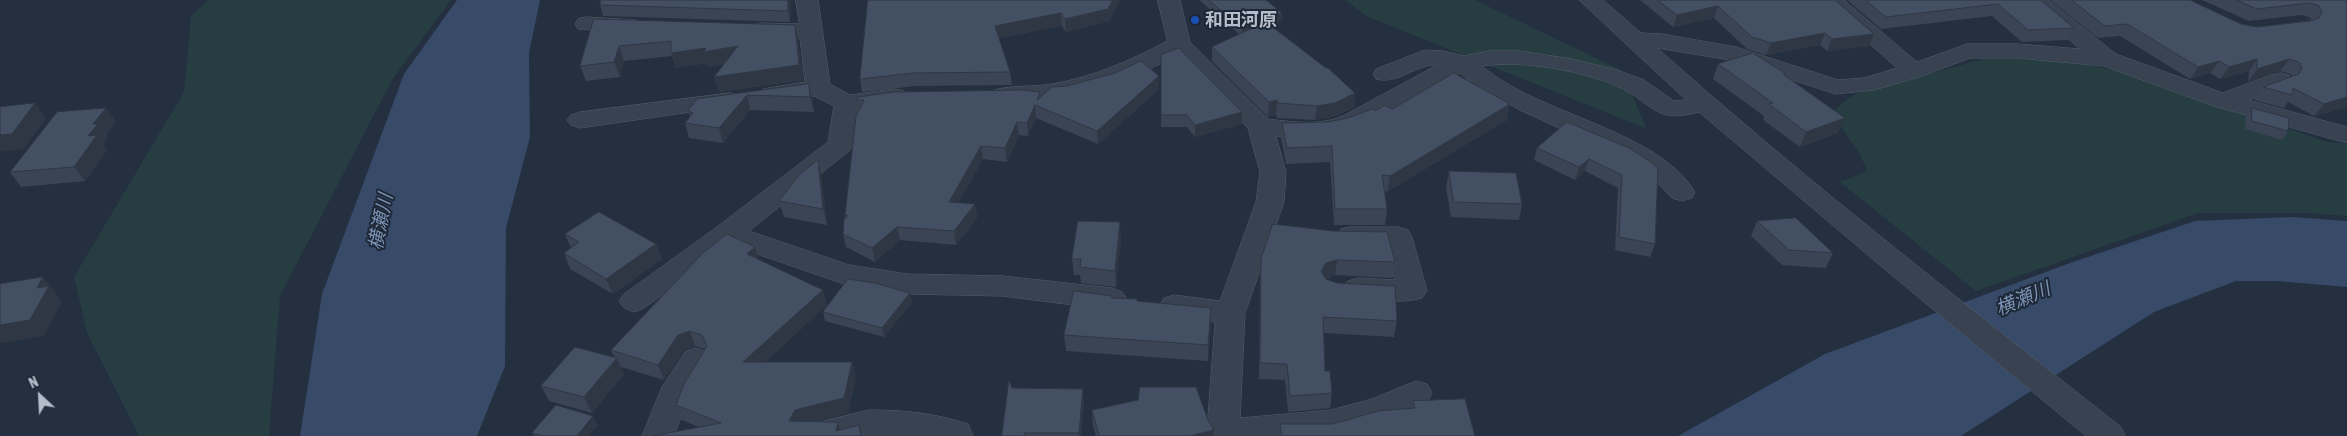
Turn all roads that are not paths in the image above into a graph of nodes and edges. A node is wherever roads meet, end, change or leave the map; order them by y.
1 (807, 0) edge
2 (1169, 0) edge
3 (1590, 0) edge
4 (1832, 0) edge
5 (2034, 0) edge
6 (586, 24) dead end
7 (654, 26) edge
8 (742, 29) edge
9 (811, 31) junction
10 (1634, 40) junction
11 (1179, 44) junction
12 (2108, 58) junction
13 (1463, 63) junction
14 (1914, 71) junction
15 (1385, 74) dead end
16 (2280, 80) edge
17 (818, 88) junction
18 (975, 95) edge
19 (916, 96) edge
20 (2223, 101) junction
21 (1703, 102) junction
22 (847, 103) junction
23 (580, 120) dead end
24 (1260, 126) junction
25 (2347, 135) edge
26 (1682, 192) dead end
27 (727, 234) junction
28 (1322, 235) edge
29 (1336, 287) edge
30 (634, 301) dead end
31 (1230, 313) junction
32 (696, 360) edge
33 (1416, 393) dead end
34 (1225, 434) edge
35 (658, 436) edge
36 (812, 436) edge
37 (957, 436) edge
38 (2109, 436) edge

1 - 9 street
2 - 11 street
3 - 10 street
4 - 14 street
5 - 12 street
6 - 7 street
8 - 9 street
9 - 17 street
10 - 14 street
10 - 21 street
11 - 18 street
11 - 24 street
12 - 14 street
12 - 20 street
13 - 15 street
13 - 21 street
13 - 24 street
13 - 26 street
16 - 20 street
17 - 22 street
17 - 23 street
19 - 22 street
20 - 25 street
21 - 38 street
22 - 27 street
24 - 31 street
27 - 30 street
27 - 31 street
28 - 29 street
31 - 34 street
32 - 35 street
33 - 34 street
36 - 37 street

